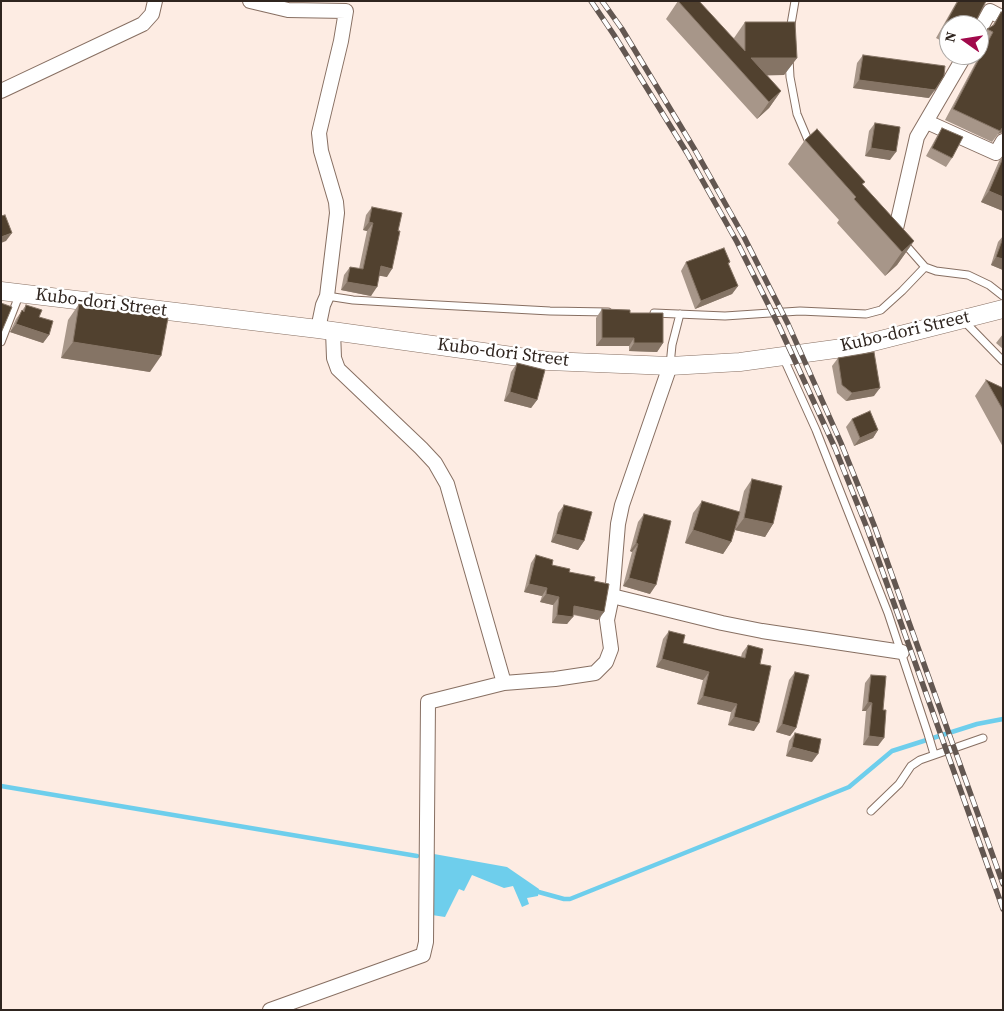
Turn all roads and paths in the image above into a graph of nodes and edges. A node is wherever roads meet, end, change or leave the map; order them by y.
1 (154, 1) edge
2 (250, 1) edge
3 (795, 1) edge
4 (988, 15) edge
5 (1003, 18) edge
6 (788, 38) edge
7 (789, 48) edge
8 (959, 65) edge
9 (1, 91) edge
10 (927, 122) junction
11 (1003, 141) edge
12 (821, 154) edge
13 (890, 229) joint
14 (925, 267) junction
15 (1, 291) edge
16 (20, 293) junction
17 (326, 296) junction
18 (1003, 296) edge
19 (1003, 309) edge
20 (620, 312) edge
21 (650, 313) edge
22 (680, 314) junction
23 (962, 320) junction
24 (325, 330) junction
25 (1, 342) edge
26 (783, 356) junction
27 (1003, 361) edge
28 (670, 366) junction
29 (612, 596) junction
30 (902, 652) junction
31 (504, 683) junction
32 (983, 738) dead end
33 (933, 751) junction
34 (871, 811) dead end
35 (270, 1010) edge

1 - 9 street
2 - 17 street
3 - 6 lane
4 - 5 street
7 - 12 lane
8 - 10 street
10 - 11 street
10 - 13 street
13 - 14 lane
14 - 18 lane
14 - 22 lane
15 - 16 street, Kubo-dori Street
16 - 24 street, Kubo-dori Street
16 - 25 lane
17 - 20 lane
17 - 24 street
19 - 23 street, Kubo-dori Street
21 - 22 lane
22 - 28 lane
23 - 26 street, Kubo-dori Street
23 - 27 lane
24 - 28 street, Kubo-dori Street
24 - 31 street
26 - 28 street, Kubo-dori Street
26 - 30 lane
28 - 29 street
29 - 30 street
29 - 31 street
30 - 33 lane
31 - 35 street
32 - 33 lane
33 - 34 lane

